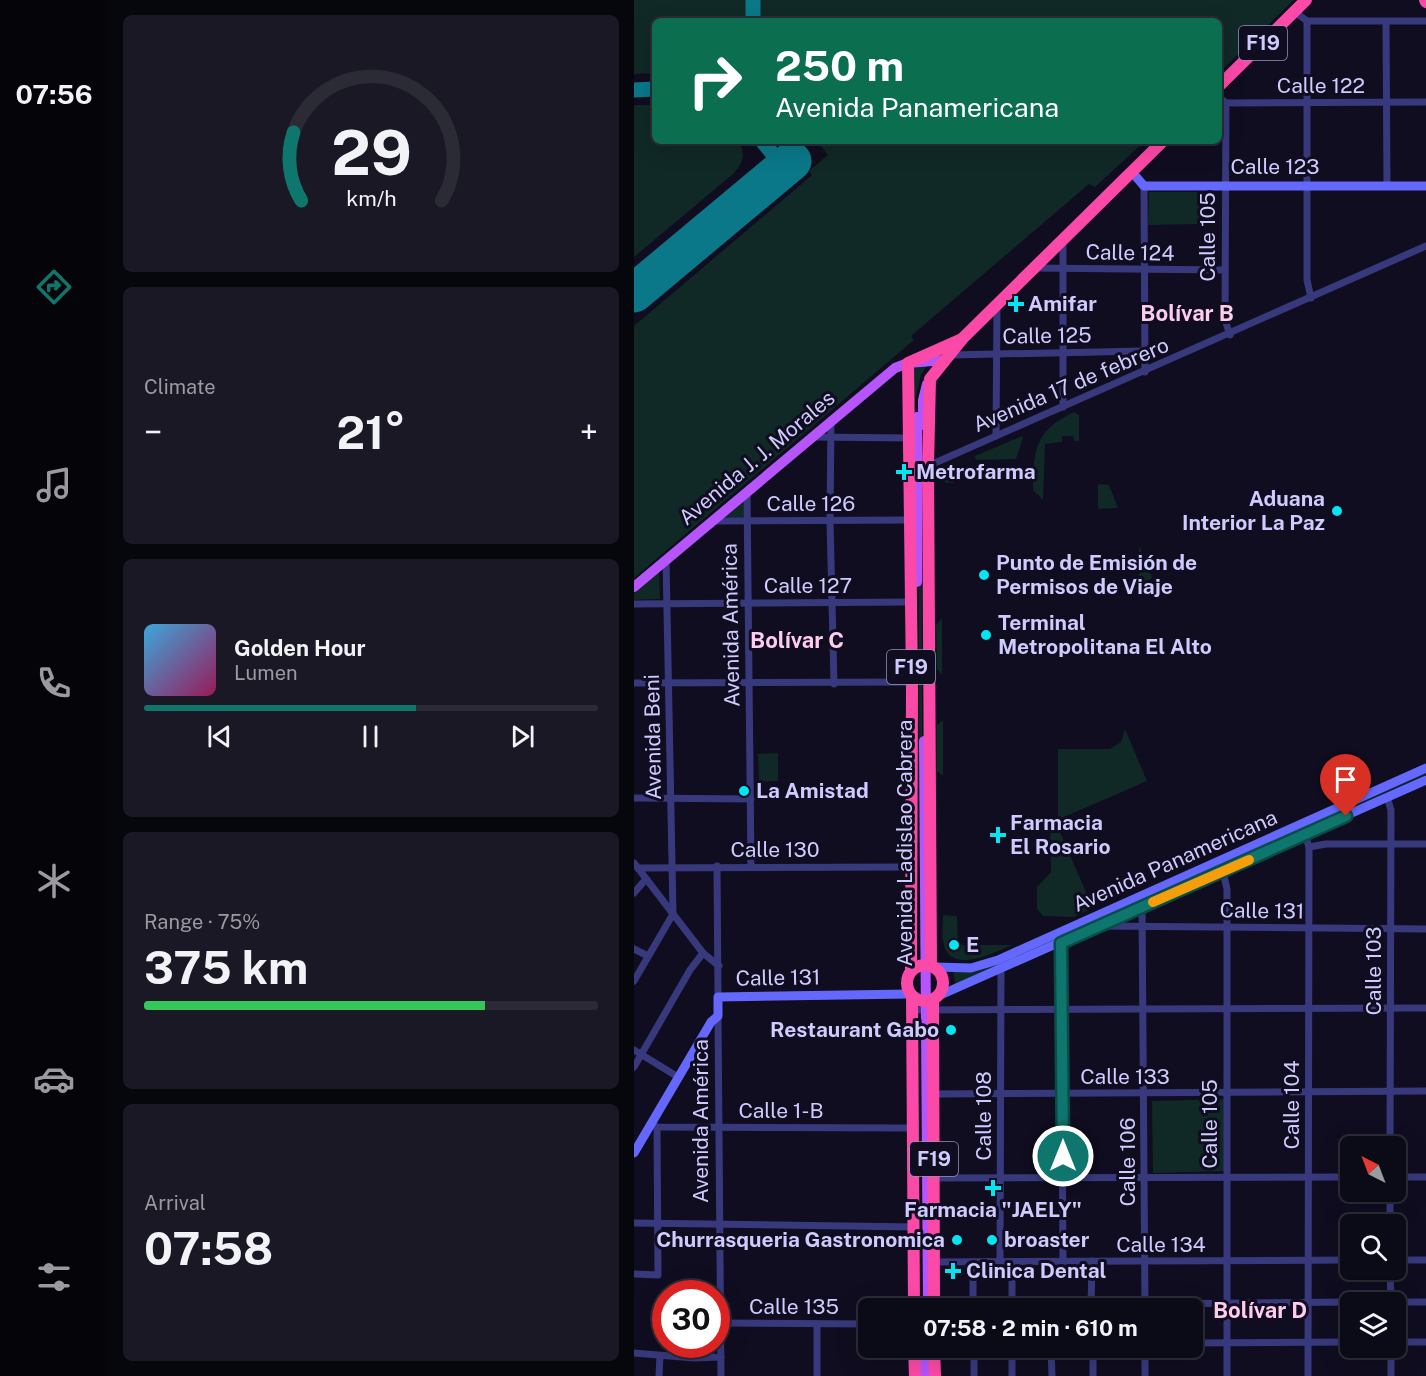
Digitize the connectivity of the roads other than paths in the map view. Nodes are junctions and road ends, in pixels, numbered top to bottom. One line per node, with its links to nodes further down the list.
1 (1306, 0): 2 (highway, F19)
2 (1295, 12): 3 (street); 6 (highway, F19)
3 (1307, 21): 5 (street); 11 (street)
4 (1426, 21): 5 (street)
5 (1386, 22): 8 (street)
6 (1222, 83)
7 (1222, 100): 10 (street)
8 (1387, 102): 9 (street, Calle 122); 11 (street, Calle 122); 17 (street)
9 (1426, 102)
10 (1226, 103): 11 (street, Calle 122); 14 (street, Calle 105)
11 (1306, 103): 15 (street)
12 (1160, 144): 13 (highway, Avenida Ladislao Cabrera / F19)
13 (1132, 172): 16 (main road); 19 (highway, Avenida Ladislao Cabrera / F19)
14 (1225, 185): 15 (main road, Calle 123); 16 (main road, Calle 123); 24 (street, Calle 105)
15 (1306, 185): 17 (main road, Calle 123); 25 (street)
16 (1144, 186): 23 (street)
17 (1387, 186): 18 (main road, Calle 123)
18 (1426, 186)
19 (1063, 239): 21 (highway, Avenida Ladislao Cabrera / F19); 22 (street)
20 (1426, 246): 25 (street, Avenida 17 de febrero)
21 (1034, 268): 22 (street, Calle 124); 26 (highway, Avenida Ladislao Cabrera / F19)
22 (1063, 268): 23 (street, Calle 124); 30 (street)
23 (1142, 269): 24 (street, Calle 124); 29 (street)
24 (1225, 270): 27 (street, Calle 105)
25 (1311, 298): 27 (street, Avenida 17 de febrero)
26 (997, 305): 28 (highway, Avenida Ladislao Cabrera / F19); 31 (street)
27 (1230, 335): 34 (street, Avenida 17 de febrero)
28 (963, 338): 32 (highway, Avenida Ladislao Cabrera / F19); 33 (highway, Avenida Ladislao Cabrera / F19)
29 (1143, 351): 30 (street, Calle 125); 34 (street)
30 (1063, 352): 31 (street, Calle 125); 37 (street)
31 (997, 353): 32 (street, Calle 125); 39 (street)
32 (948, 357): 33 (main road); 35 (highway, Avenida Ladislao Cabrera / F19)
33 (908, 363): 38 (main road, Avenida J. J. Morales); 42 (highway, Avenida Ladislao Cabrera / F19)
34 (1145, 372): 37 (street, Avenida 17 de febrero)
35 (930, 379): 36 (main road, Avenida Ladislao Cabrera / F19); 43 (highway, Avenida Ladislao Cabrera / F19)
36 (920, 401): 46 (main road, Avenida Ladislao Cabrera / F19); 95 (main road, Avenida Ladislao Cabrera / F19)
37 (1063, 407): 39 (street, Avenida 17 de febrero)
38 (831, 420): 40 (main road, Avenida J. J. Morales); 41 (street)
39 (996, 436): 43 (street, Avenida 17 de febrero)
40 (811, 437): 41 (street); 45 (main road, Avenida J. J. Morales)
41 (830, 438): 42 (street); 50 (street)
42 (909, 438): 44 (highway, Avenida Ladislao Cabrera / F19)
43 (928, 466): 95 (highway, Avenida Ladislao Cabrera / F19)
44 (909, 482): 46 (highway); 47 (highway, Avenida Ladislao Cabrera / F19)
45 (747, 491): 48 (main road, Avenida J. J. Morales); 49 (street, Avenida América)
46 (916, 498): 47 (highway); 95 (main road, Avenida Ladislao Cabrera / F19)
47 (910, 516): 50 (street, Calle 126); 54 (highway, Avenida Ladislao Cabrera / F19)
48 (713, 521): 49 (street, Calle 126); 51 (main road, Avenida J. J. Morales)
49 (748, 521): 50 (street, Calle 126); 53 (street, Avenida América)
50 (830, 521): 56 (street)
51 (666, 560): 52 (main road, Avenida J. J. Morales); 55 (street, Avenida Beni)
52 (634, 586)
53 (750, 602): 55 (street, Calle 127); 56 (street, Calle 127); 61 (street, Avenida América)
54 (911, 602): 56 (street, Calle 127); 58 (highway, Avenida Ladislao Cabrera / F19)
55 (667, 603): 57 (street, Calle 127); 60 (street, Avenida Beni)
56 (834, 603): 62 (street)
57 (634, 604)
58 (912, 682): 62 (street); 77 (highway, Avenida Ladislao Cabrera / F19)
59 (634, 683): 60 (street)
60 (668, 683): 61 (street); 67 (street, Avenida Beni)
61 (750, 683): 62 (street); 68 (street, Avenida América)
62 (834, 684)
63 (1426, 768): 89 (main road, Avenida Panamericana)
64 (1426, 780): 65 (main road, Avenida Panamericana)
65 (1387, 797): 69 (main road, Avenida Panamericana); 70 (street, Calle 103)
66 (634, 798): 67 (street)
67 (672, 798): 68 (street); 75 (street, Avenida Beni)
68 (751, 799): 76 (street, Avenida América)
69 (1305, 835): 72 (street, Calle 104); 78 (main road, Avenida Panamericana)
70 (1391, 843): 71 (street); 72 (street); 86 (street, Calle 103)
71 (1426, 844)
72 (1309, 847): 88 (street, Calle 104)
73 (636, 866): 75 (street, Calle 130); 79 (street)
74 (717, 866): 75 (street, Calle 130); 76 (street, Calle 130); 94 (street, Avenida América)
75 (671, 867): 82 (street, Avenida Beni)
76 (751, 867): 77 (street, Calle 130)
77 (911, 867): 95 (highway, Avenida Ladislao Cabrera / F19)
78 (1223, 872): 81 (main road, Avenida Panamericana); 85 (street, Calle 105)
79 (646, 879): 80 (street); 82 (street)
80 (634, 893)
81 (1142, 907): 83 (main road, Avenida Panamericana); 84 (street, Calle 106)
82 (673, 914): 92 (street); 93 (street)
83 (1098, 926): 84 (street, Calle 131); 89 (main road, Avenida Panamericana)
84 (1144, 927): 85 (street, Calle 131); 105 (street, Calle 106)
85 (1227, 929): 88 (street, Calle 131); 106 (street, Calle 105)
86 (1391, 929): 87 (street, Calle 131); 88 (street, Calle 131); 101 (street, Calle 103)
87 (1426, 929)
88 (1308, 930): 100 (street, Calle 104)
89 (1074, 932): 90 (main road, Avenida Panamericana); 95 (main road, Avenida Panamericana)
90 (1061, 943): 96 (main road, Avenida Panamericana); 104 (street)
91 (634, 949): 93 (street)
92 (703, 953): 94 (street); 109 (street)
93 (648, 956): 97 (street)
94 (719, 966): 98 (street, Avenida América)
95 (924, 967): 99 (main road, Avenida Ladislao Cabrera / F19); 99 (highway, F19); 99 (highway, F19)
96 (1001, 971): 99 (main road, Avenida Panamericana); 103 (street, Calle 108)
97 (634, 979)
98 (718, 997): 99 (main road, Calle 131); 107 (main road, Avenida América)
99 (923, 1003): 103 (street); 117 (highway, Avenida Ladislao Cabrera / F19); 122 (highway, Avenida Ladislao Cabrera / F19); 153 (main road, Avenida Ladislao Cabrera / F19); 154 (main road, Avenida Ladislao Cabrera / F19)
100 (1309, 1008): 101 (street); 106 (street); 114 (street, Calle 104)
101 (1391, 1008): 102 (street); 112 (street, Calle 103)
102 (1426, 1008)
103 (1000, 1009): 104 (street); 118 (street, Calle 108)
104 (1062, 1009): 105 (street); 119 (street)
105 (1145, 1009): 106 (street); 116 (street, Calle 106)
106 (1227, 1009): 115 (street, Calle 105)
107 (718, 1016): 111 (main road); 121 (street, Avenida América)
108 (634, 1050): 109 (street)
109 (641, 1054): 110 (street); 111 (street)
110 (634, 1067)
111 (678, 1077): 120 (main road)
112 (1390, 1090): 113 (street, Calle 133); 114 (street, Calle 133); 123 (street, Calle 103)
113 (1426, 1090)
114 (1308, 1091): 115 (street, Calle 133); 127 (street, Calle 104)
115 (1227, 1092): 116 (street, Calle 133); 126 (street, Calle 105)
116 (1145, 1093): 119 (street, Calle 133); 125 (street, Calle 106)
117 (933, 1094): 118 (street, Calle 133); 131 (highway, Avenida Ladislao Cabrera / F19)
118 (1000, 1094): 119 (street, Calle 133); 132 (street, Calle 108)
119 (1062, 1094): 133 (street)
120 (654, 1126): 121 (street, Calle 1-B); 124 (main road); 135 (street)
121 (719, 1127): 122 (street, Calle 1-B); 136 (street, Avenida América)
122 (913, 1128): 137 (highway, Avenida Ladislao Cabrera / F19)
123 (1390, 1136)
124 (634, 1153)
125 (1145, 1177): 126 (street); 133 (street); 142 (street, Calle 106)
126 (1226, 1177): 127 (street); 143 (street, Calle 105)
127 (1309, 1177): 128 (street); 144 (street, Calle 104)
128 (1340, 1177)
129 (1406, 1177): 130 (street)
130 (1426, 1177)
131 (934, 1178): 132 (street); 145 (highway, Avenida Ladislao Cabrera / F19)
132 (1000, 1178): 133 (street); 147 (street, Calle 108)
133 (1063, 1178): 149 (street)
134 (634, 1223): 135 (street)
135 (657, 1224): 136 (street); 150 (street)
136 (720, 1224): 137 (street); 151 (street, Avenida América)
137 (914, 1227): 152 (highway, Avenida Ladislao Cabrera / F19)
138 (1340, 1260): 144 (street, Calle 134)
139 (1406, 1260): 140 (street)
140 (1426, 1260)
141 (1092, 1261): 142 (street, Calle 134); 149 (street, Calle 134); 158 (street)
142 (1146, 1261): 143 (street, Calle 134); 159 (street, Calle 106)
143 (1227, 1261): 144 (street, Calle 134); 160 (street, Calle 105)
144 (1308, 1261): 161 (street, Calle 104)
145 (934, 1262): 146 (street, Calle 134); 155 (highway, Avenida Ladislao Cabrera / F19)
146 (973, 1262): 147 (street, Calle 134); 156 (street)
147 (1000, 1262): 148 (street, Calle 134)
148 (1012, 1262): 149 (street, Calle 134); 157 (street)
149 (1063, 1262)
150 (634, 1274)
151 (720, 1280)
152 (914, 1298)
153 (921, 1298)
154 (928, 1298)
155 (934, 1298)
156 (973, 1298)
157 (1012, 1298)
158 (1092, 1298)
159 (1145, 1298)
160 (1227, 1302): 161 (street); 165 (street); 174 (street, Calle 105)
161 (1309, 1302): 162 (street); 169 (street, Calle 104)
162 (1340, 1302)
163 (1406, 1302): 164 (street)
164 (1426, 1302)
165 (1203, 1303)
166 (730, 1323): 167 (street, Calle 135)
167 (817, 1324): 168 (street, Calle 135); 191 (street)
168 (858, 1324)
169 (1309, 1342): 170 (street); 174 (street); 202 (street, Calle 104)
170 (1340, 1342)
171 (1406, 1342): 172 (street)
172 (1426, 1342)
173 (1203, 1343): 174 (street)
174 (1227, 1343): 201 (street, Calle 105)
175 (634, 1353): 176 (street)
176 (652, 1355)
177 (660, 1358): 189 (street)
178 (721, 1358): 190 (street, Avenida América)
179 (914, 1358): 192 (highway)
180 (921, 1358): 193 (main road)
181 (928, 1358): 194 (main road)
182 (934, 1358): 195 (highway)
183 (974, 1358): 196 (street)
184 (1012, 1358): 197 (street)
185 (1051, 1358): 198 (street)
186 (1093, 1358): 199 (street)
187 (1145, 1358): 200 (street)
188 (1391, 1358): 203 (street)
189 (659, 1376)
190 (721, 1376)
191 (817, 1376)
192 (915, 1376)
193 (921, 1376)
194 (928, 1376)
195 (935, 1376)
196 (974, 1376)
197 (1012, 1376)
198 (1052, 1376)
199 (1093, 1376)
200 (1145, 1376)
201 (1227, 1376)
202 (1308, 1376)
203 (1391, 1376)

